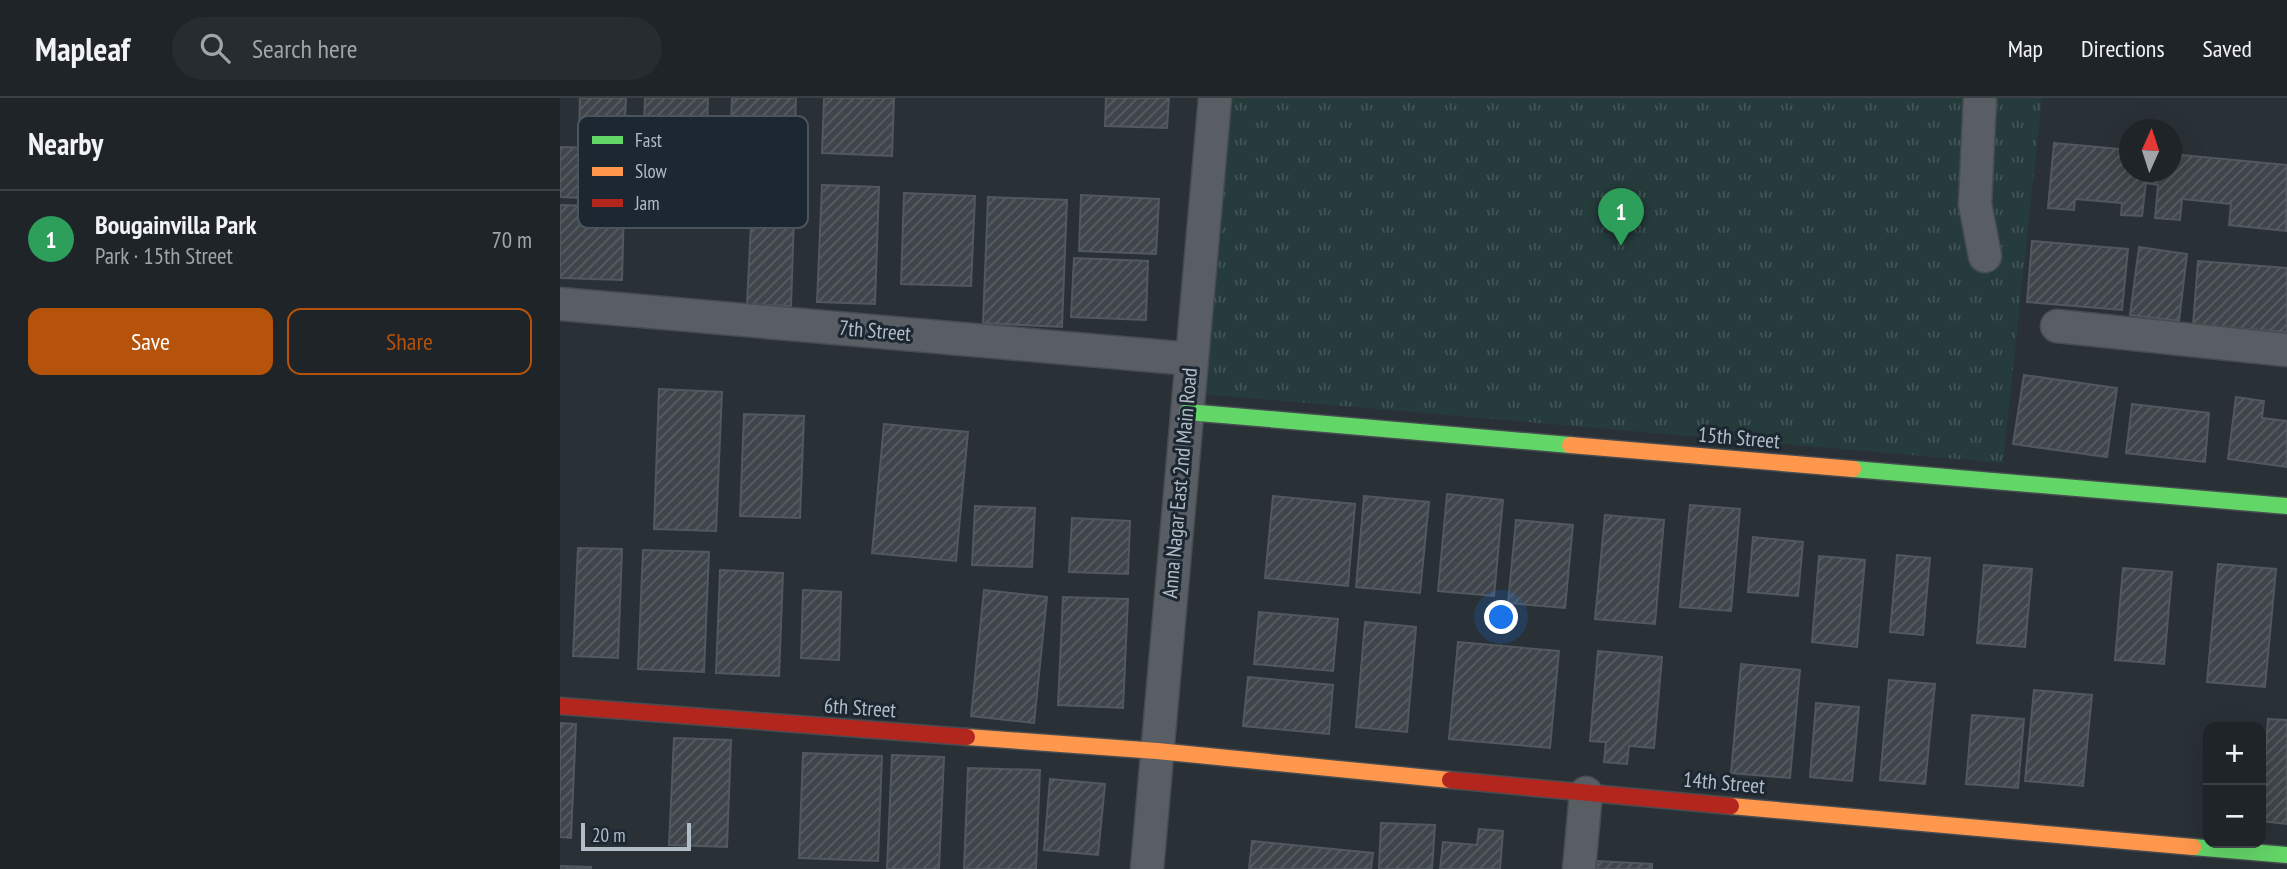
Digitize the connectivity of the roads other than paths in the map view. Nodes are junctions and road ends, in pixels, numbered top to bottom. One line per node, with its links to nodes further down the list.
1 (1216, 98): 7 (street, Anna Nagar East 2nd Main Road)
2 (1980, 98): 3 (street)
3 (1985, 256)
4 (560, 304): 7 (street, 7th Street)
5 (2057, 326): 6 (street)
6 (2287, 350)
7 (1191, 359): 8 (street, Anna Nagar East 2nd Main Road)
8 (1187, 412): 9 (street, 15th Street); 11 (street, Anna Nagar East 2nd Main Road)
9 (2287, 506)
10 (560, 706): 11 (street, 6th Street)
11 (1157, 751): 12 (street, 14th Street); 14 (street, Anna Nagar East 2nd Main Road)
12 (1586, 793): 13 (street, 14th Street); 15 (street)
13 (2287, 855)
14 (1147, 869)
15 (1579, 869)

